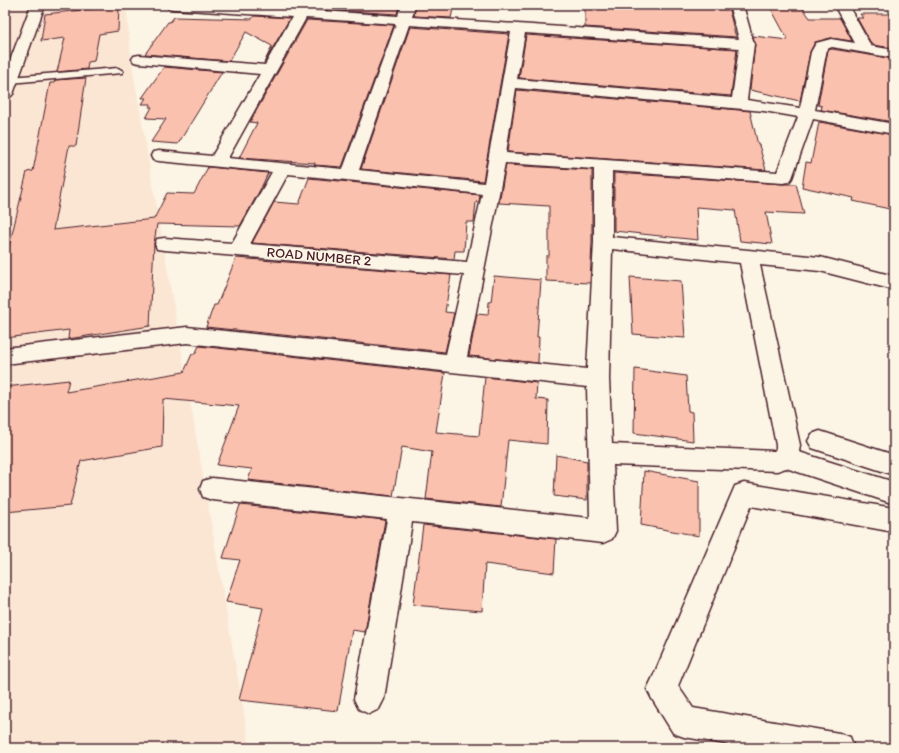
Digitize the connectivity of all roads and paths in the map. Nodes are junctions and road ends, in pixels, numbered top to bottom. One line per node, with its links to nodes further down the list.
1 (38, 5): 15 (street)
2 (173, 5): 6 (street)
3 (408, 5): 7 (street)
4 (736, 5): 9 (street)
5 (840, 5): 10 (street)
6 (301, 14): 7 (street); 13 (street)
7 (404, 21): 8 (street); 26 (street)
8 (519, 29): 9 (street); 16 (street)
9 (747, 44): 18 (street)
10 (866, 49): 11 (street); 19 (street)
11 (894, 54)
12 (139, 59): 13 (street)
13 (270, 70): 23 (street)
14 (118, 71): 15 (lane)
15 (10, 80): 17 (street)
16 (509, 83): 18 (street); 22 (street)
17 (5, 94)
18 (739, 104): 19 (street)
19 (807, 113): 20 (street); 24 (street)
20 (894, 129)
21 (159, 156): 23 (street)
22 (497, 158): 24 (street); 27 (street)
23 (218, 161): 25 (street)
24 (603, 166): 28 (street)
25 (283, 168): 26 (street); 30 (street)
26 (349, 175): 27 (street)
27 (492, 189): 32 (street)
28 (603, 242): 31 (street); 36 (street)
29 (164, 244): 30 (street, ROAD NUMBER 2)
30 (237, 250): 32 (street, ROAD NUMBER 2)
31 (749, 257): 33 (street); 39 (street)
32 (475, 269): 35 (street)
33 (894, 283)
34 (5, 356): 35 (street)
35 (456, 364): 36 (street)
36 (598, 379): 38 (street)
37 (820, 441): 40 (street)
38 (601, 454): 39 (street); 43 (street)
39 (784, 457): 42 (street)
40 (894, 465)
41 (212, 489): 43 (street)
42 (894, 493)
43 (402, 508): 45 (street)
44 (894, 520): 46 (street)
45 (368, 699)
46 (839, 748)

